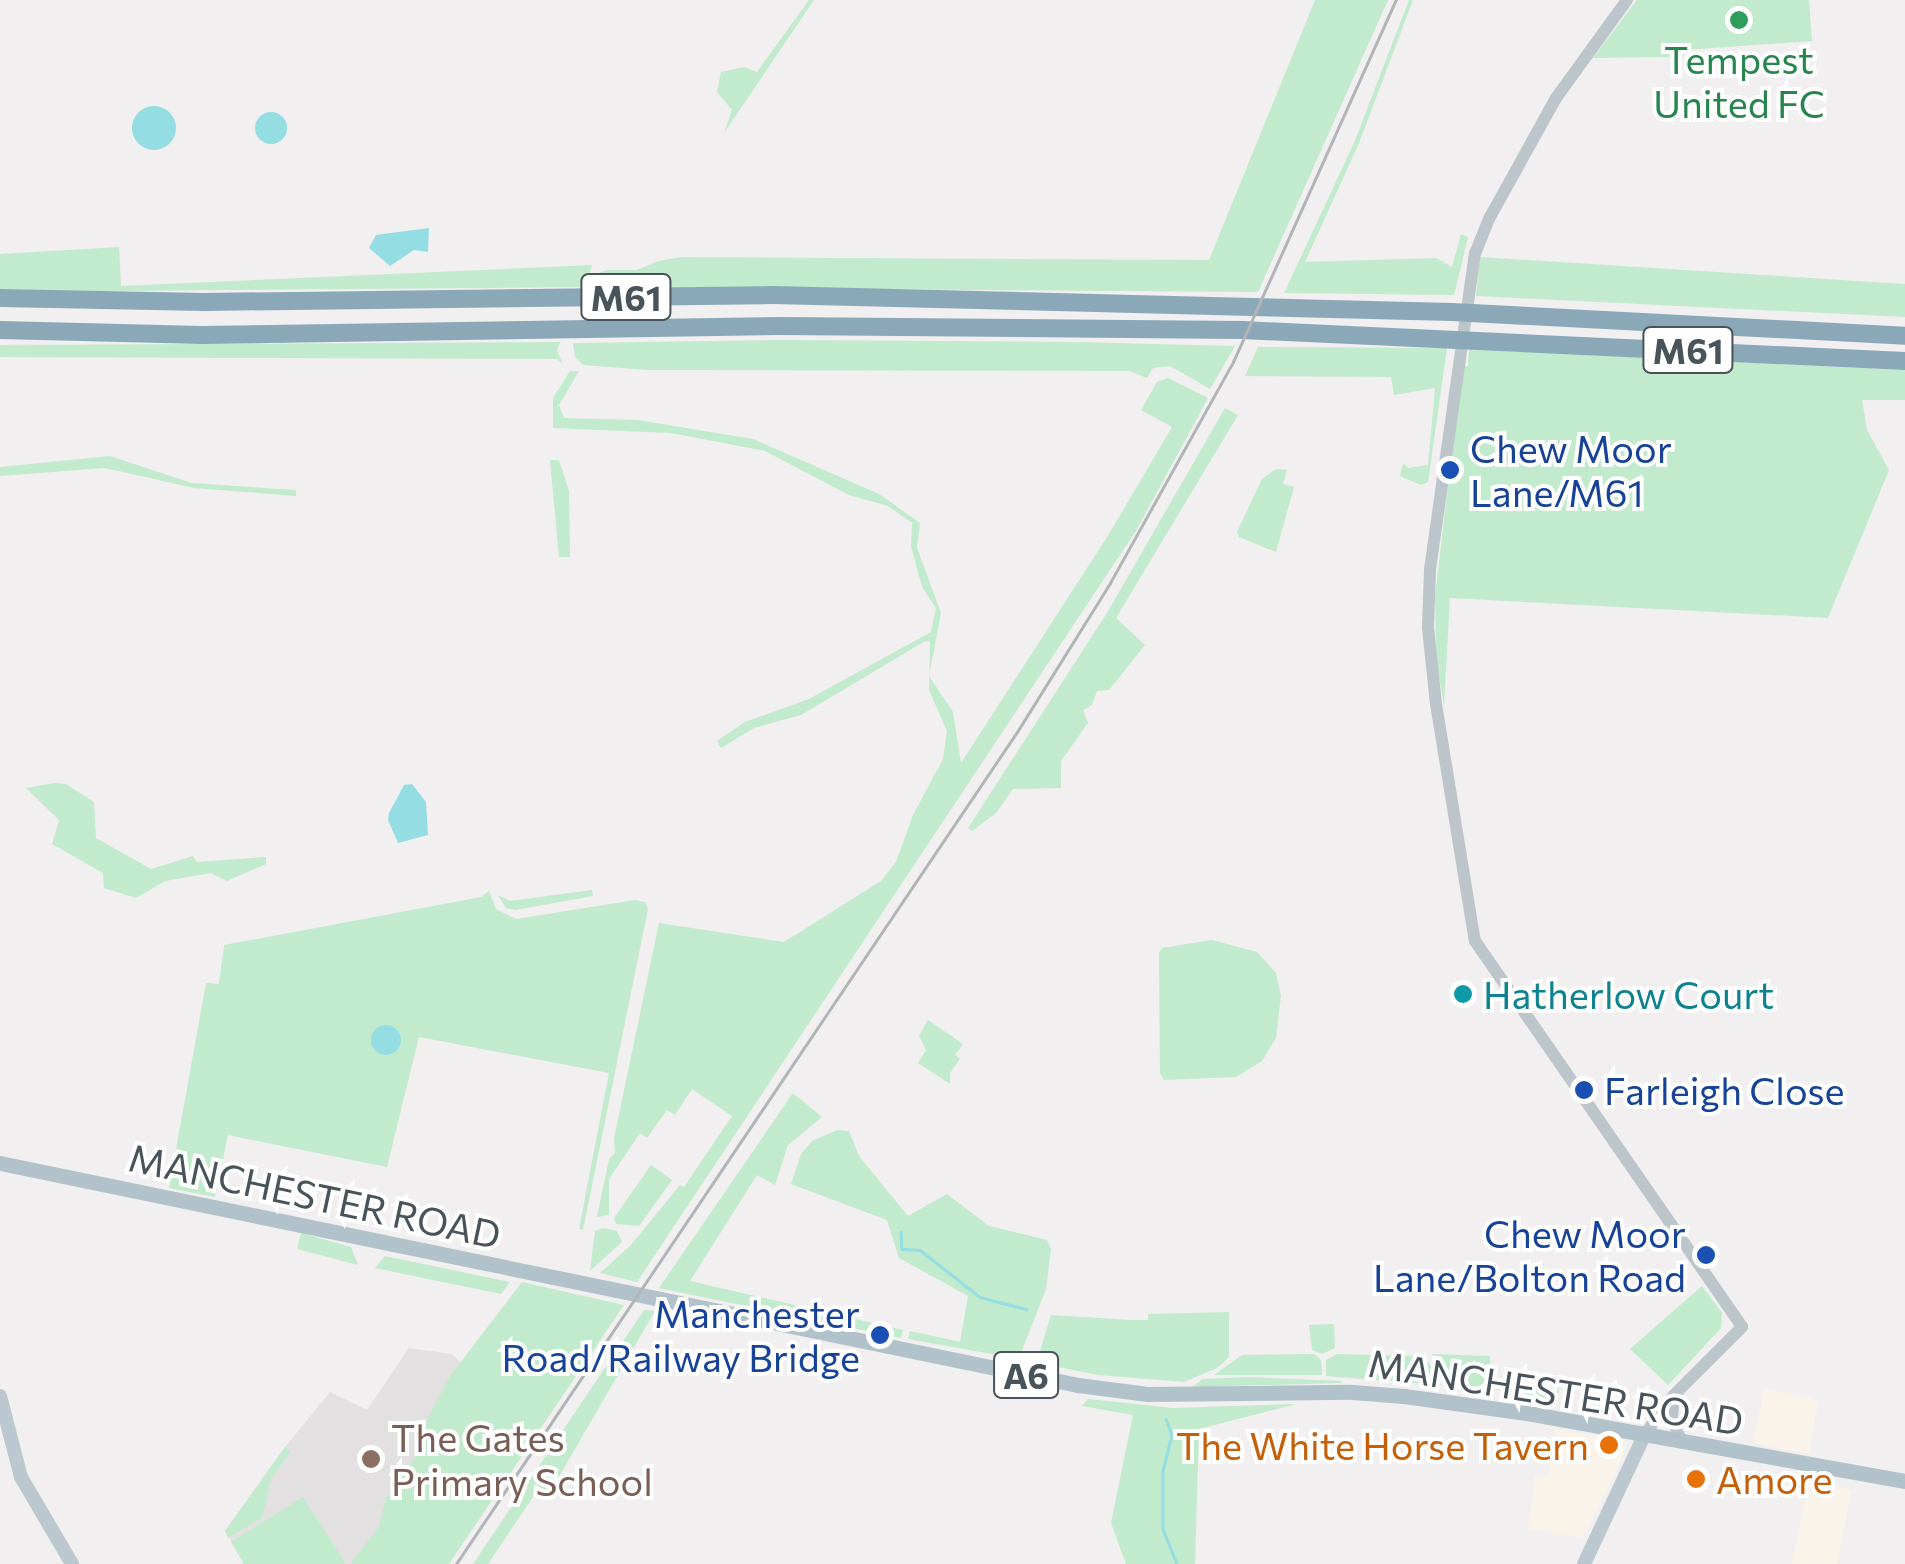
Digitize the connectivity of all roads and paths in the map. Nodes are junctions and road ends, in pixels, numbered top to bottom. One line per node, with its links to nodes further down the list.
1 (1627, 0): 5 (street)
2 (0, 298): 4 (highway, M61)
3 (0, 330): 5 (highway, M61)
4 (1905, 336)
5 (1459, 343): 6 (highway, M61); 8 (street)
6 (1905, 361)
7 (0, 1162): 10 (main road, MANCHESTER ROAD / A6)
8 (1674, 1395): 10 (street); 11 (street)
9 (0, 1396): 13 (main road)
10 (1644, 1434): 11 (main road, MANCHESTER ROAD / A6); 14 (main road)
11 (1681, 1440): 12 (main road, MANCHESTER ROAD / A6)
12 (1905, 1481)
13 (72, 1564)
14 (1584, 1564)

